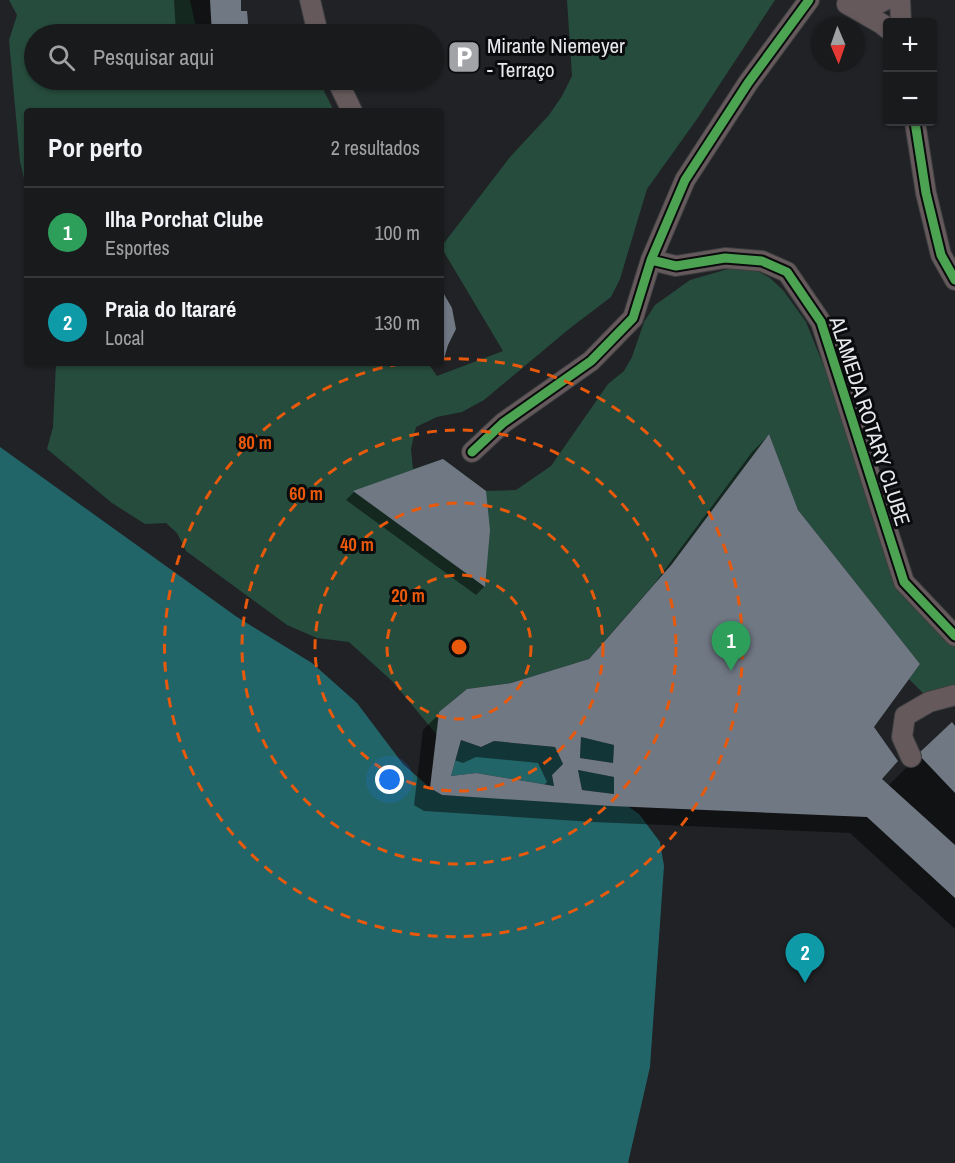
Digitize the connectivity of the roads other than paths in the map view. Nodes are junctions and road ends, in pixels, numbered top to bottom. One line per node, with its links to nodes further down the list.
1 (310, 0): 7 (street)
2 (809, 0): 12 (street)
3 (885, 0): 5 (street)
4 (900, 0): 6 (street)
5 (845, 2): 8 (street)
6 (901, 18)
7 (316, 24)
8 (883, 25)
9 (342, 90): 10 (street)
10 (351, 108)
11 (916, 126): 13 (street)
12 (651, 260): 14 (street); 15 (street, ALAMEDA ROTARY CLUBE)
13 (955, 280)
14 (472, 452)
15 (955, 636)
16 (955, 695): 17 (street)
17 (911, 757)

